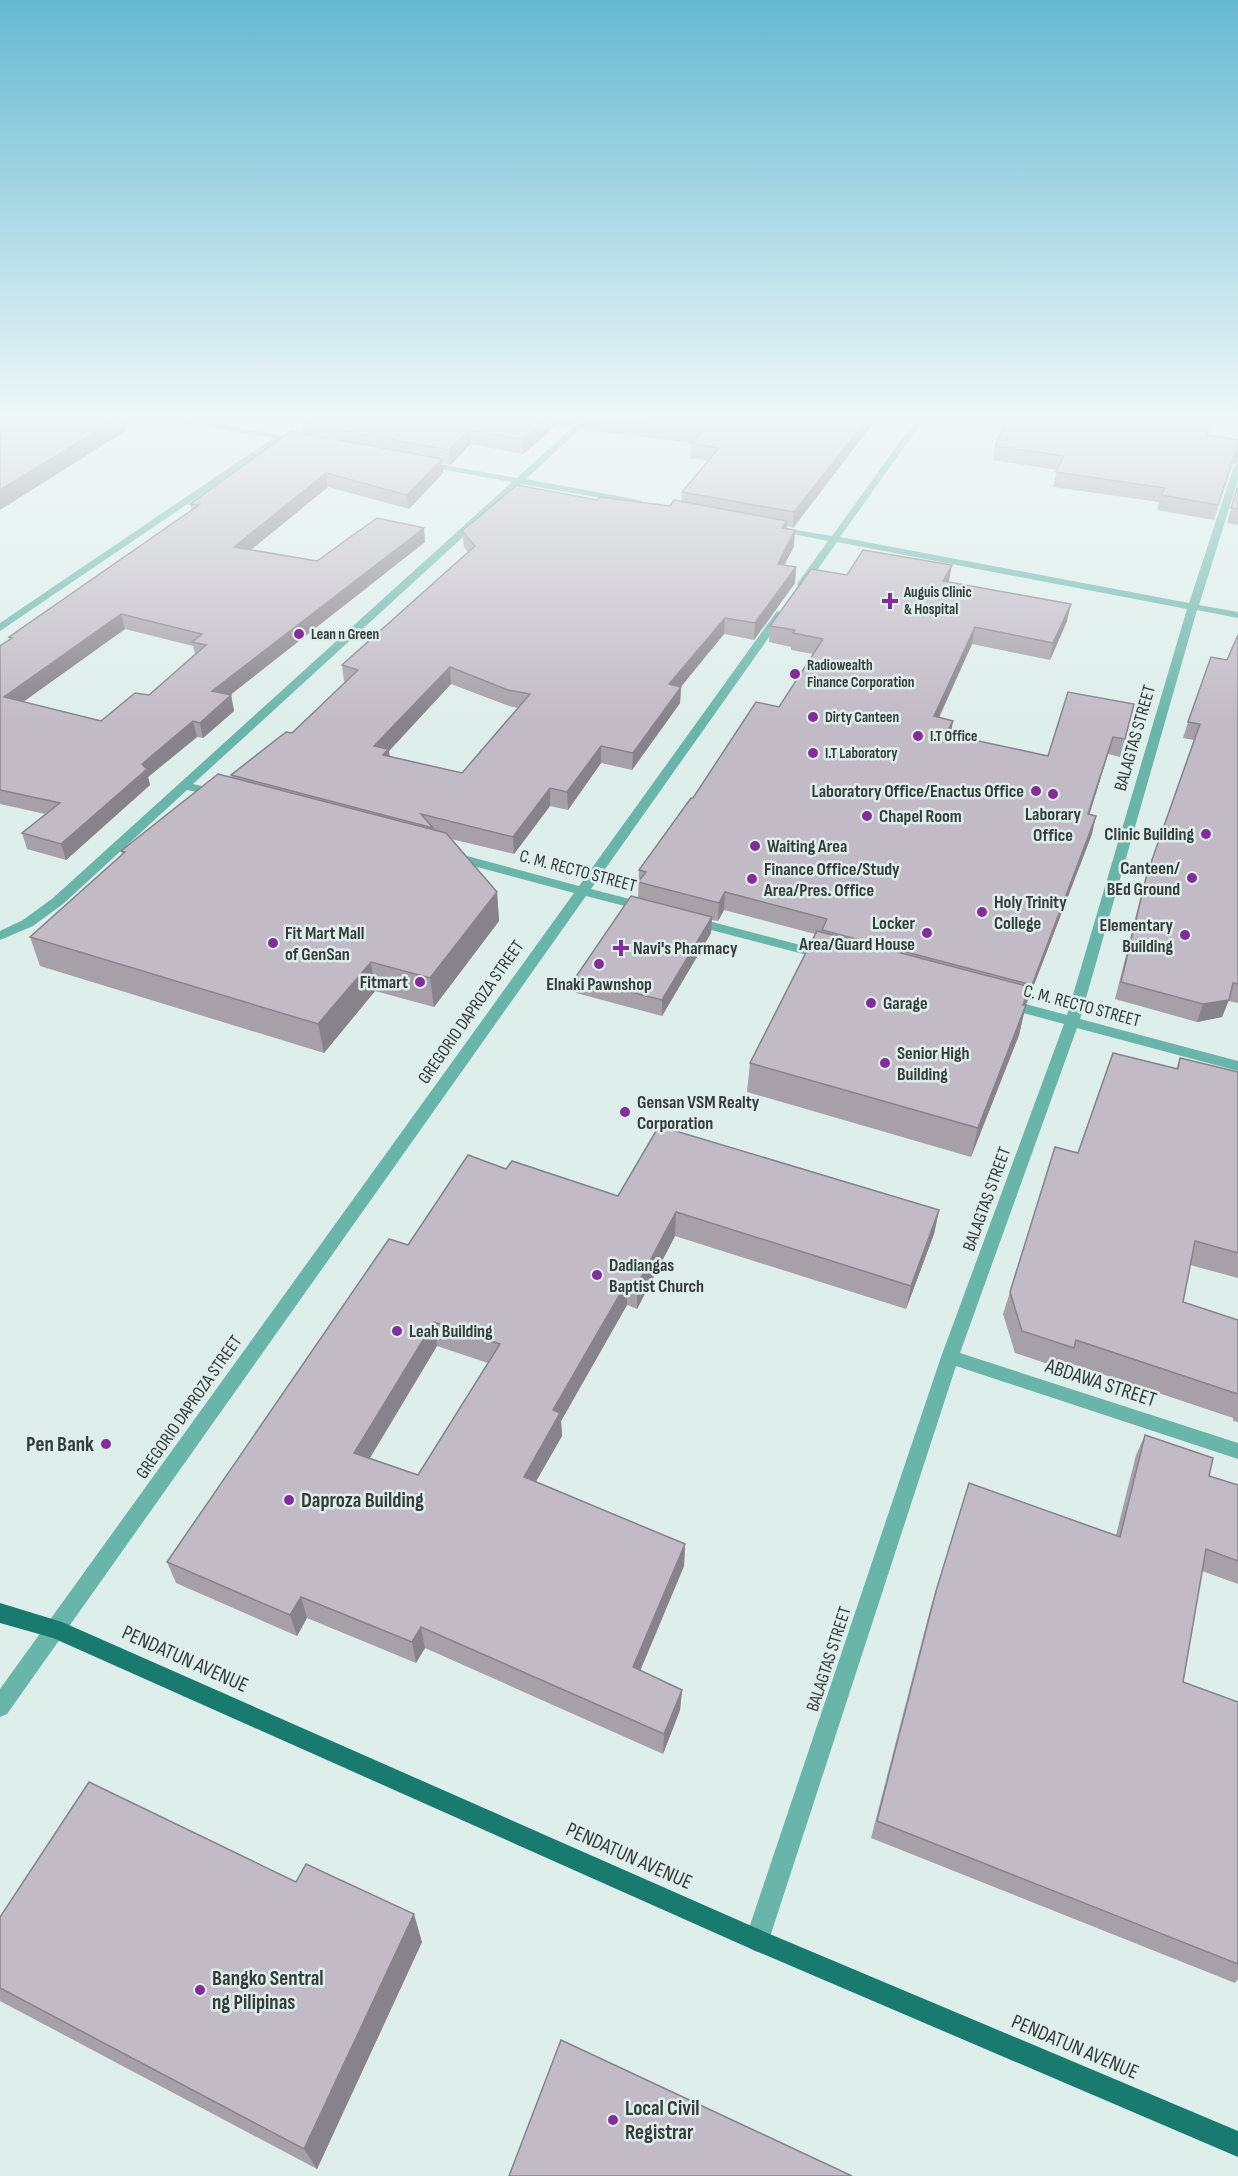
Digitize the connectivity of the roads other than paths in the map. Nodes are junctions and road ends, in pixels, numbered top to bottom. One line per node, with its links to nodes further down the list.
1 (159, 520): 9 (street)
2 (478, 520): 10 (street)
3 (849, 520): 6 (street, GREGORIO DAPROZA STREET)
4 (1221, 520): 7 (street, BALAGTAS STREET)
5 (764, 526): 6 (street)
6 (834, 540): 7 (street); 13 (street, GREGORIO DAPROZA STREET)
7 (1193, 606): 8 (street); 19 (street, BALAGTAS STREET)
8 (1238, 615)
9 (0, 628)
10 (186, 786): 11 (street); 16 (street)
11 (231, 798)
12 (434, 852): 13 (street, C. M. RECTO STREET)
13 (581, 891): 14 (street, C. M. RECTO STREET); 24 (street, GREGORIO DAPROZA STREET)
14 (661, 912)
15 (684, 918): 17 (street)
16 (0, 936)
17 (844, 961)
18 (992, 1000): 19 (street, C. M. RECTO STREET)
19 (1072, 1022): 20 (street, C. M. RECTO STREET); 21 (street, BALAGTAS STREET)
20 (1238, 1066)
21 (950, 1357): 22 (street, ABDAWA STREET); 26 (street, BALAGTAS STREET)
22 (1238, 1451)
23 (0, 1613): 24 (main road, PENDATUN AVENUE)
24 (55, 1629): 25 (street, GREGORIO DAPROZA STREET); 26 (main road, PENDATUN AVENUE)
25 (0, 1707)
26 (757, 1940): 27 (main road, PENDATUN AVENUE)
27 (1238, 2144)

